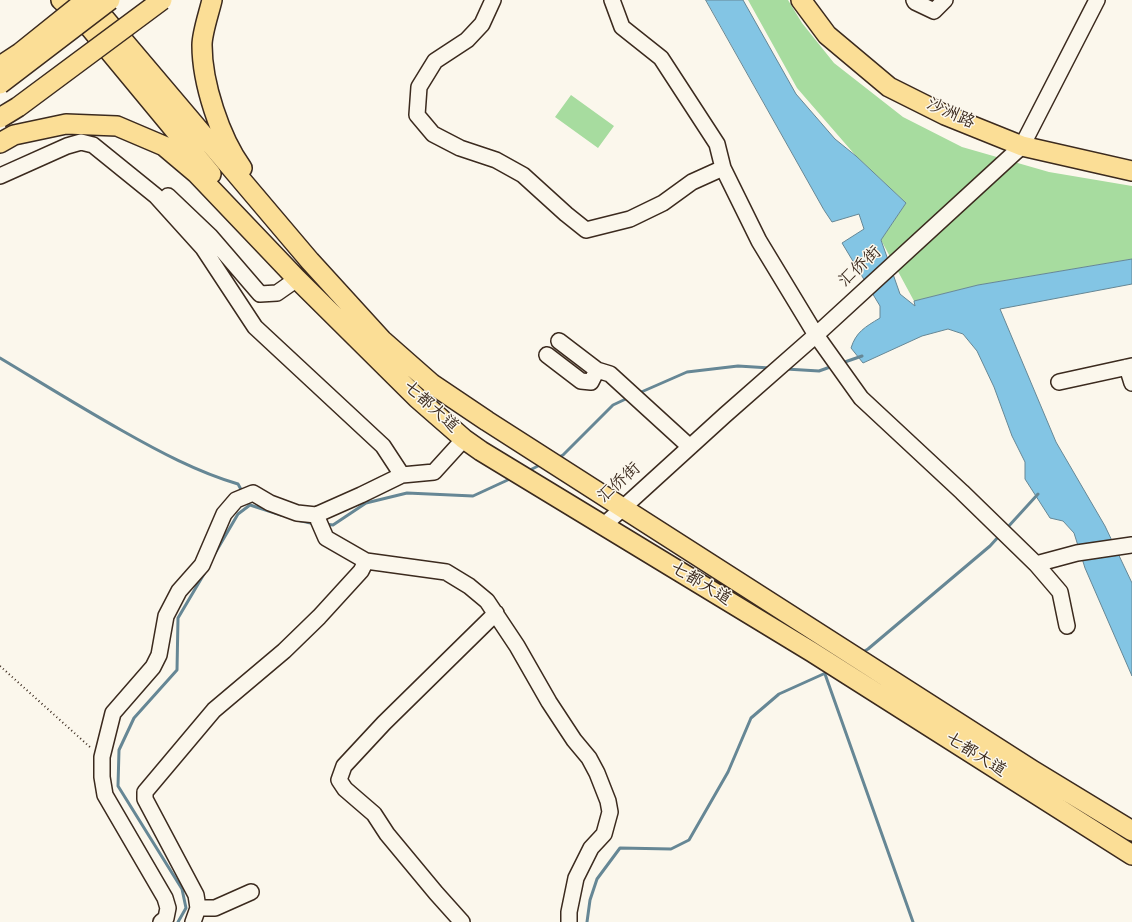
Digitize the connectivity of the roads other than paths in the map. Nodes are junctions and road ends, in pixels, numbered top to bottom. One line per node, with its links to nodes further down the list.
1 (61, 0): 23 (main road)
2 (86, 0): 13 (main road, bridge)
3 (89, 0): 22 (main road)
4 (110, 0): 14 (main road, bridge)
5 (162, 0): 15 (main road, bridge)
6 (212, 0): 22 (main road)
7 (493, 0): 19 (street)
8 (612, 0): 19 (street)
9 (802, 0): 17 (main road, 沙洲路)
10 (914, 0): 11 (street)
11 (945, 0)
12 (1097, 0): 17 (street, 汇侨街)
13 (0, 66)
14 (0, 84)
15 (0, 118)
16 (0, 143): 23 (main road)
17 (1022, 146): 20 (main road, 沙洲路); 24 (street, 汇侨街)
18 (105, 153): 21 (street); 23 (street); 33 (street)
19 (723, 168): 24 (street)
20 (1132, 171)
21 (0, 176)
22 (310, 261): 34 (main road, 七都大道)
23 (297, 278): 31 (main road, 七都大道)
24 (816, 335): 32 (street, 汇侨街); 39 (street)
25 (559, 341): 28 (street)
26 (547, 355): 28 (street)
27 (1130, 366): 29 (street); 30 (street)
28 (604, 372): 32 (street)
29 (1059, 382)
30 (1132, 383)
31 (464, 439): 33 (street); 36 (main road, 七都大道)
32 (690, 447): 34 (street, 汇侨街)
33 (402, 475): 35 (street)
34 (623, 507): 36 (street, 汇侨街); 42 (main road, 七都大道)
35 (317, 517): 38 (street); 46 (street)
36 (603, 526): 43 (main road, 七都大道)
37 (1132, 545): 39 (street)
38 (366, 562): 40 (street); 45 (street)
39 (1036, 564): 41 (street)
40 (496, 612): 48 (street); 49 (street)
41 (1067, 626)
42 (1132, 831)
43 (1132, 855)
44 (251, 892): 45 (street)
45 (198, 908): 47 (street)
46 (161, 922)
47 (193, 922)
48 (462, 922)
49 (569, 922)

